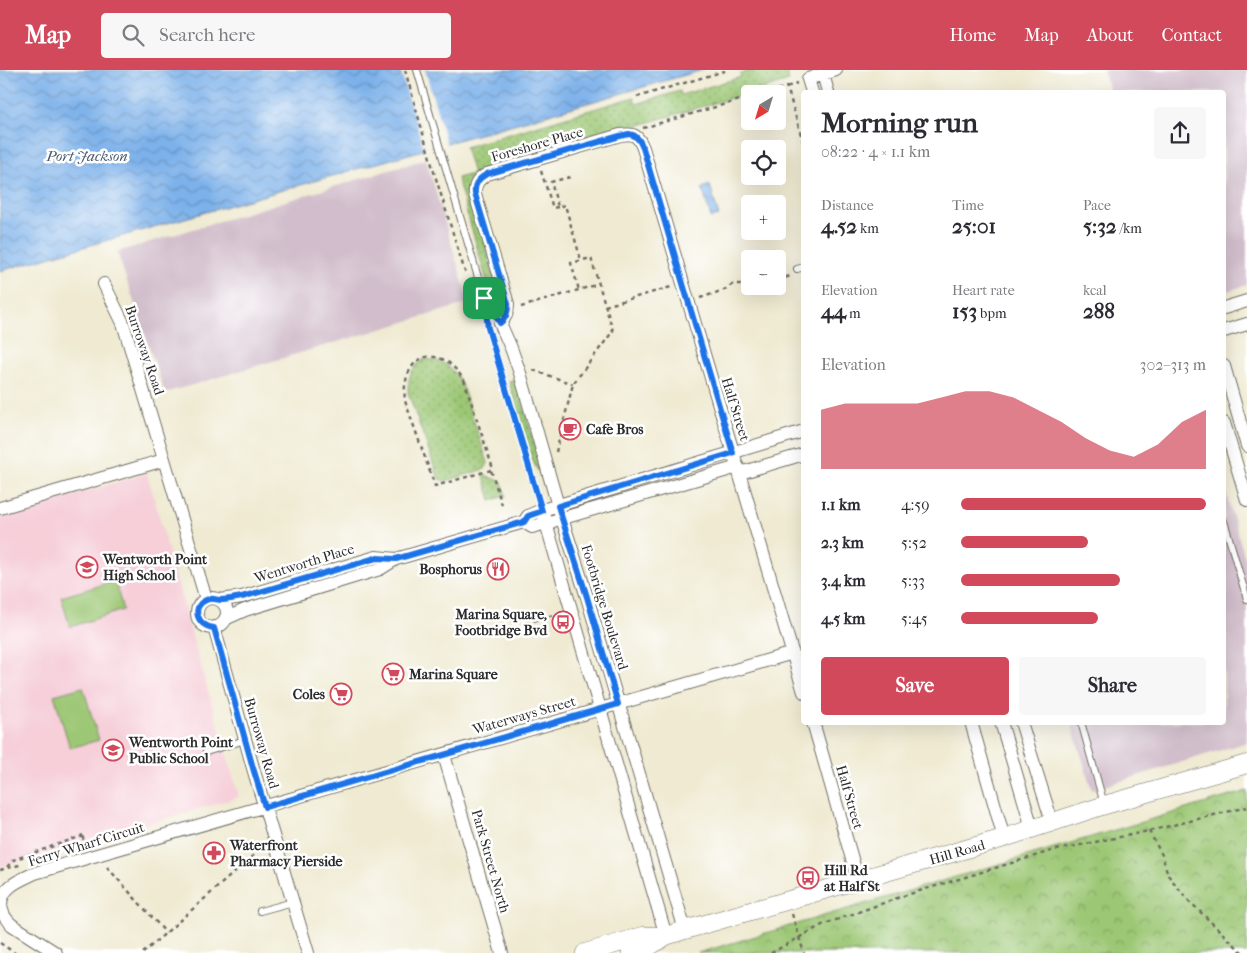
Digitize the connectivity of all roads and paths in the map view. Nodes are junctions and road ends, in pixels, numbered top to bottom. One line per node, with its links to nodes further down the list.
1 (405, 70): 14 (path)
2 (417, 70): 25 (lane, Footbridge Boulevard)
3 (728, 70): 9 (path)
4 (836, 70): 5 (street)
5 (822, 74): 7 (street); 8 (street)
6 (786, 87): 11 (path)
7 (811, 90)
8 (827, 90)
9 (637, 97)
10 (741, 100): 12 (path)
11 (801, 135)
12 (636, 136): 31 (street, Foreshore Place); 41 (street, Half Street)
13 (541, 171): 16 (path)
14 (434, 172)
15 (570, 177): 16 (path)
16 (558, 207): 17 (path)
17 (581, 260): 21 (path); 23 (path)
18 (798, 270): 19 (path)
19 (786, 276)
20 (104, 284): 43 (street, Burroway Road)
21 (599, 284): 23 (path); 29 (path)
22 (741, 284): 26 (path)
23 (579, 290): 28 (path)
24 (662, 290): 29 (path)
25 (484, 298): 31 (lane, Footbridge Boulevard); 49 (lane, Footbridge Boulevard)
26 (697, 299)
27 (1247, 301): 30 (street)
28 (532, 304)
29 (605, 306): 36 (path)
30 (1226, 307)
31 (500, 323): 34 (street, Footbridge Boulevard)
32 (1247, 324): 33 (street)
33 (1226, 330)
34 (520, 373): 36 (path); 50 (street, Footbridge Boulevard)
35 (1226, 373): 39 (street)
36 (573, 384): 40 (path)
37 (1226, 430): 46 (street)
38 (801, 432): 41 (street)
39 (1247, 446)
40 (556, 452)
41 (733, 453): 45 (street, Half Street); 50 (street)
42 (801, 455): 45 (street, Wentworth Place)
43 (164, 460): 47 (street); 55 (street, Burroway Road)
44 (491, 470): 44 (path); 48 (path)
45 (739, 470): 50 (street, Wentworth Place); 62 (street, Half Street)
46 (1247, 500)
47 (0, 508)
48 (503, 508)
49 (542, 511): 50 (street, Wentworth Place); 51 (street, Wentworth Place); 52 (street, Footbridge Boulevard)
50 (560, 512): 52 (street, Wentworth Place); 64 (street, Footbridge Boulevard)
51 (524, 522): 52 (street, Wentworth Place); 54 (street, Wentworth Place)
52 (546, 523): 65 (street, Footbridge Boulevard)
53 (1226, 528): 56 (lane)
54 (396, 559): 57 (street, Wentworth Place); 59 (street, Wentworth Place)
55 (206, 599): 57 (street); 61 (street)
56 (1247, 599)
57 (220, 600): 59 (street)
58 (557, 614): 60 (path)
59 (226, 620): 61 (street)
60 (526, 623)
61 (214, 628): 71 (street, Burroway Road)
62 (797, 659): 63 (street, Half Street); 64 (street, Waterways Street)
63 (801, 678)
64 (618, 704): 65 (street, Waterways Street); 92 (street, Footbridge Boulevard)
65 (600, 709): 73 (street, Waterways Street); 94 (street, Footbridge Boulevard)
66 (813, 725): 88 (street, Half Street)
67 (972, 725): 83 (street)
68 (1002, 725): 79 (street)
69 (1022, 725): 78 (street)
70 (1081, 725): 75 (lane)
71 (245, 740): 72 (lane); 76 (street, Burroway Road)
72 (206, 752)
73 (444, 754): 76 (street, Waterways Street); 101 (street, Park Street North)
74 (1247, 764): 75 (street, Hill Road)
75 (1105, 805): 78 (street, Hill Road)
76 (265, 807): 89 (street, Burroway Road); 98 (street, Ferry Wharf Circuit)
77 (1247, 807): 81 (path)
78 (1052, 822): 79 (street, Hill Road)
79 (1032, 828): 83 (street, Hill Road)
80 (81, 831): 82 (path)
81 (1149, 831): 95 (path); 106 (path)
82 (82, 836): 84 (path); 87 (path)
83 (1004, 838): 88 (street, Hill Road)
84 (86, 846)
85 (255, 854): 93 (path)
86 (107, 867): 93 (path)
87 (6, 868)
88 (858, 880): 92 (street, Hill Road)
89 (293, 902): 90 (lane); 100 (street, Burroway Road)
90 (260, 911)
91 (793, 918): 95 (path)
92 (684, 930): 94 (street, Hill Road)
93 (166, 933): 99 (path)
94 (666, 936): 102 (street, Hill Road); 103 (street, Hill Road)
95 (799, 938): 104 (path); 105 (path)
96 (0, 943): 97 (path)
97 (15, 953)
98 (56, 953)
99 (142, 953)
100 (308, 953)
101 (502, 953)
102 (585, 953)
103 (631, 953)
104 (771, 953)
105 (804, 953)
106 (1243, 953)

